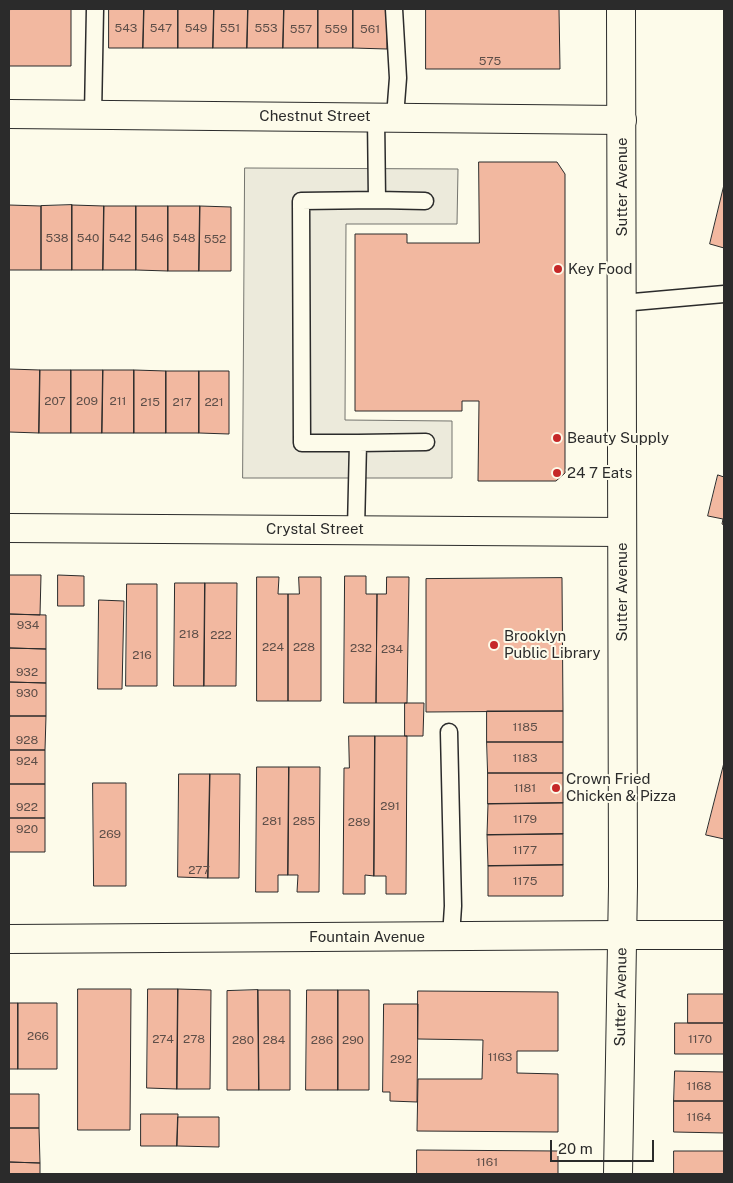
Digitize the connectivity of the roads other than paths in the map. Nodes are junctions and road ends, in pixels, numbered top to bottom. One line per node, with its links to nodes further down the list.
1 (95, 9): 5 (lane)
2 (394, 9): 6 (lane)
3 (622, 9): 7 (street, Sutter Avenue)
4 (9, 114): 5 (street, Chestnut Street)
5 (93, 115): 6 (street, Chestnut Street)
6 (386, 117): 7 (street, Chestnut Street); 8 (lane)
7 (622, 120): 11 (street, Sutter Avenue)
8 (377, 200): 9 (lane); 13 (lane)
9 (425, 201)
10 (724, 294): 11 (lane)
11 (622, 303): 16 (street, Sutter Avenue)
12 (426, 442): 13 (lane)
13 (358, 443): 15 (lane)
14 (9, 528): 15 (street, Crystal Street)
15 (356, 529): 16 (street, Crystal Street)
16 (622, 532): 18 (street, Sutter Avenue)
17 (449, 732): 20 (lane)
18 (622, 935): 19 (street, Fountain Avenue); 20 (street, Fountain Avenue); 22 (street, Sutter Avenue)
19 (724, 935)
20 (451, 937): 21 (street, Fountain Avenue)
21 (9, 939)
22 (618, 1174)

